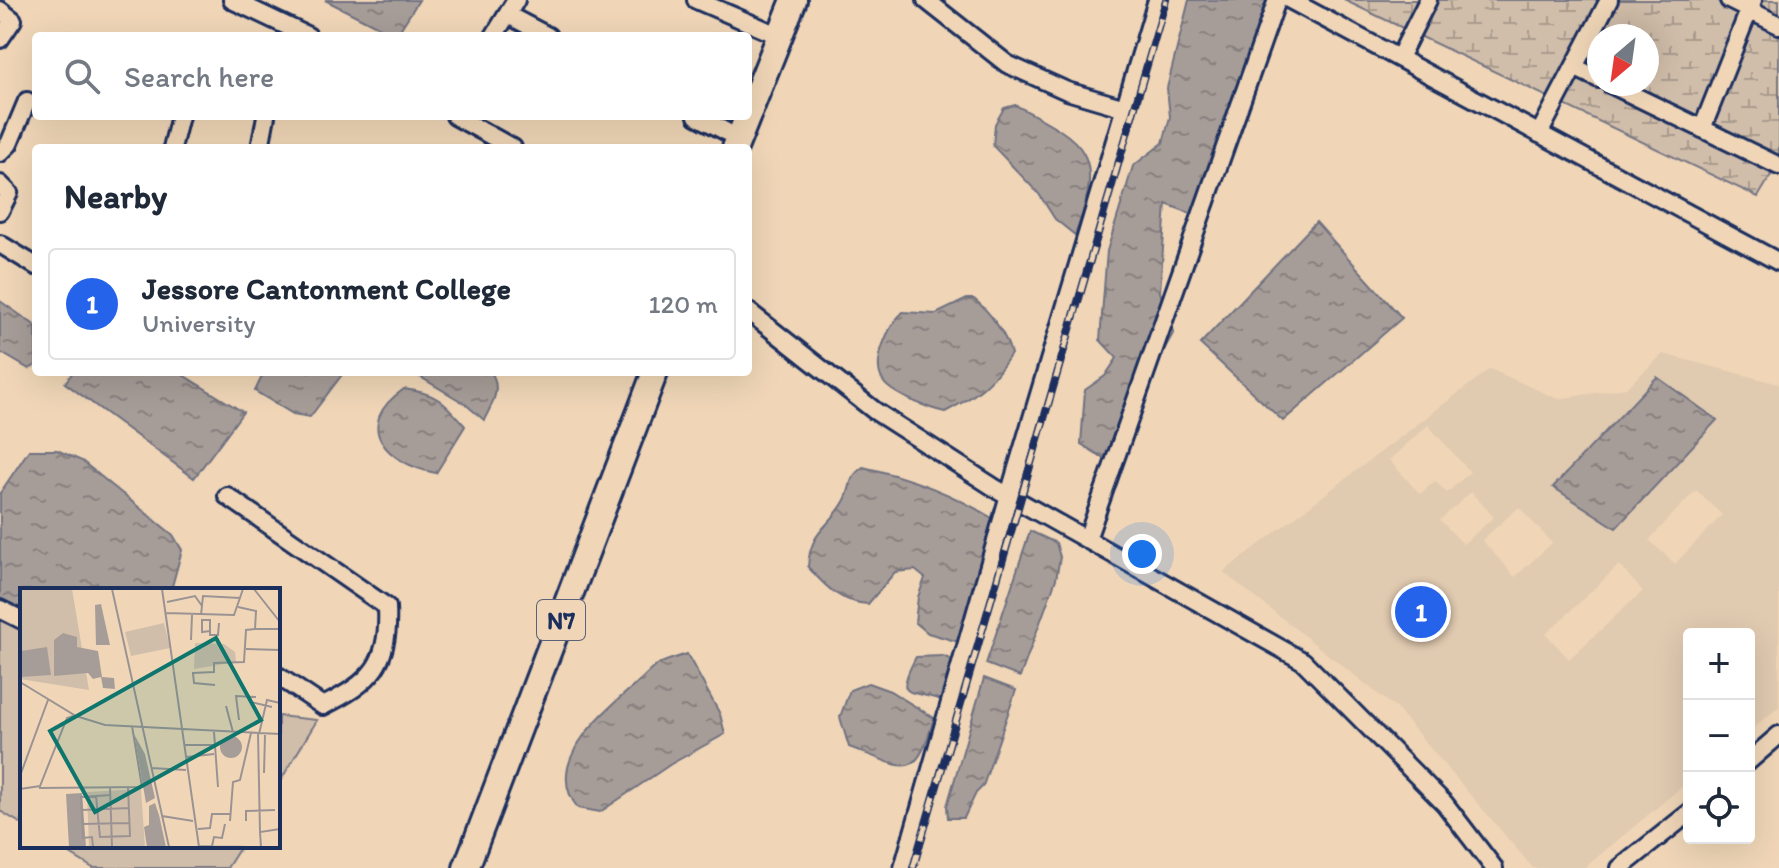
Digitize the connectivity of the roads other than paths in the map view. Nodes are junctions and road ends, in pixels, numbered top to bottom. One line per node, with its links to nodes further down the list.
1 (232, 0): 15 (street)
2 (696, 0): 18 (street)
3 (794, 0): 18 (highway)
4 (926, 0): 26 (street)
5 (1157, 0): 26 (street)
6 (1277, 0): 49 (street)
7 (1290, 0): 20 (street)
8 (1428, 0): 20 (street)
9 (1609, 0): 21 (street)
10 (1729, 0): 11 (street)
11 (1751, 5): 14 (street); 32 (street)
12 (512, 7): 16 (street); 17 (street)
13 (0, 10): 19 (street)
14 (1779, 25)
15 (286, 31)
16 (496, 32)
17 (543, 32)
18 (780, 36): 25 (highway)
19 (0, 39)
20 (1399, 58): 33 (street)
21 (1574, 67): 22 (street); 33 (street)
22 (1587, 73)
23 (1635, 96): 32 (street)
24 (27, 101): 38 (street)
25 (752, 104)
26 (1125, 108): 47 (street)
27 (179, 120): 35 (street)
28 (265, 120): 36 (street)
29 (462, 120): 37 (street)
30 (703, 120): 34 (street)
31 (745, 120): 34 (highway)
32 (1702, 129): 39 (street)
33 (1539, 134): 43 (street)
34 (736, 143)
35 (173, 144)
36 (261, 144)
37 (506, 144)
38 (0, 153)
39 (1779, 166)
40 (0, 184): 41 (street)
41 (0, 211)
42 (0, 244): 44 (street)
43 (1779, 262)
44 (32, 264)
45 (752, 314): 47 (street)
46 (653, 376): 56 (highway, N7)
47 (1009, 495): 49 (street); 57 (street)
48 (227, 496): 52 (street)
49 (1087, 539): 58 (street)
50 (0, 609): 51 (street)
51 (20, 619)
52 (280, 677)
53 (1779, 735): 54 (street)
54 (1755, 756)
55 (1683, 818): 59 (street)
56 (466, 868)
57 (903, 868)
58 (1494, 868)
59 (1620, 868)

